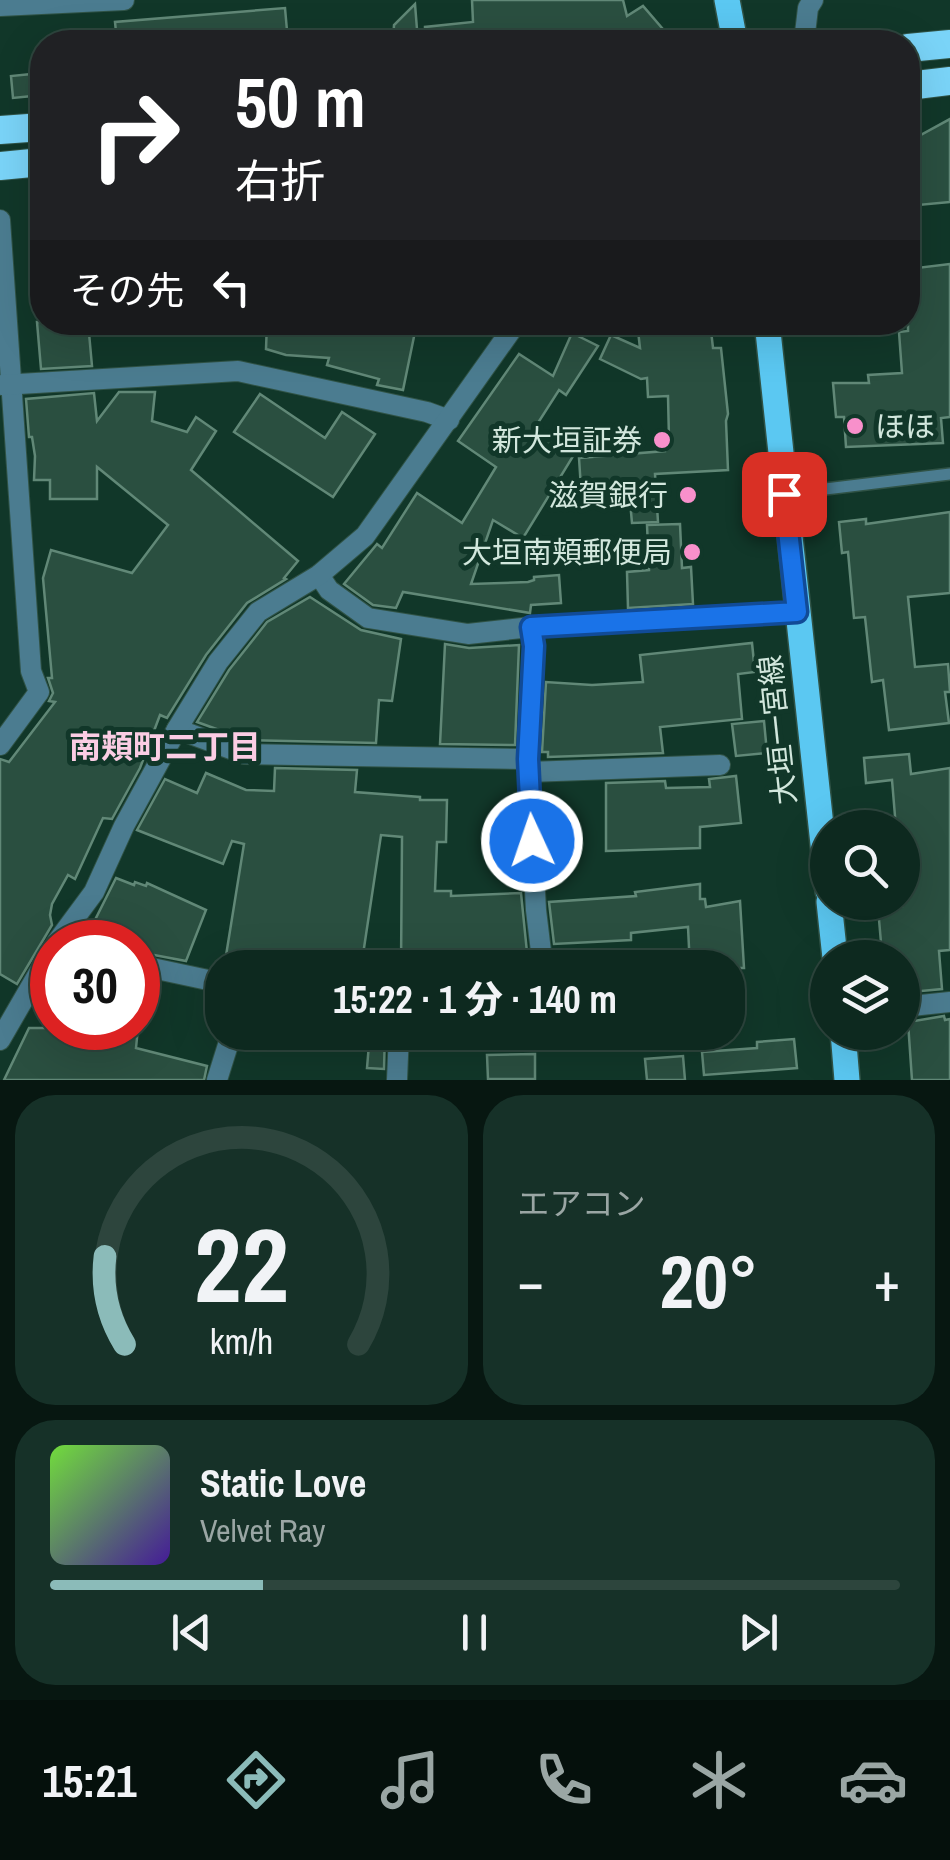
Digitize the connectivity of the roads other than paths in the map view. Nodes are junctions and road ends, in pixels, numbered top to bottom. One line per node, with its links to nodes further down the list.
1 (124, 0): 4 (street)
2 (726, 0): 5 (main road)
3 (813, 0): 6 (street)
4 (0, 6)
5 (732, 30)
6 (805, 30)
7 (950, 44): 8 (highway)
8 (920, 47)
9 (950, 81): 10 (highway)
10 (920, 85)
11 (30, 128): 12 (highway)
12 (0, 130)
13 (30, 163): 14 (highway)
14 (0, 166)
15 (0, 220): 18 (street)
16 (508, 335): 19 (street)
17 (768, 335): 21 (main road, 大垣一宮線)
18 (6, 385): 19 (street); 26 (street)
19 (449, 420): 22 (street)
20 (950, 474): 21 (lane)
21 (784, 494): 23 (main road, 大垣一宮線)
22 (319, 575): 24 (street); 25 (street)
23 (797, 612): 24 (street); 29 (main road, 大垣一宮線)
24 (531, 627): 28 (street)
25 (177, 729): 28 (street); 30 (street)
26 (0, 745)
27 (720, 765): 28 (street)
28 (528, 766): 31 (street)
29 (819, 810)
30 (75, 920)
31 (541, 950)
32 (160, 970): 33 (street)
33 (205, 979)
34 (30, 992): 37 (street)
35 (950, 1002): 36 (street)
36 (920, 1005)
37 (0, 1040)
38 (227, 1050): 41 (street)
39 (398, 1050): 42 (street)
40 (844, 1050): 43 (main road)
41 (218, 1080)
42 (397, 1080)
43 (847, 1080)

